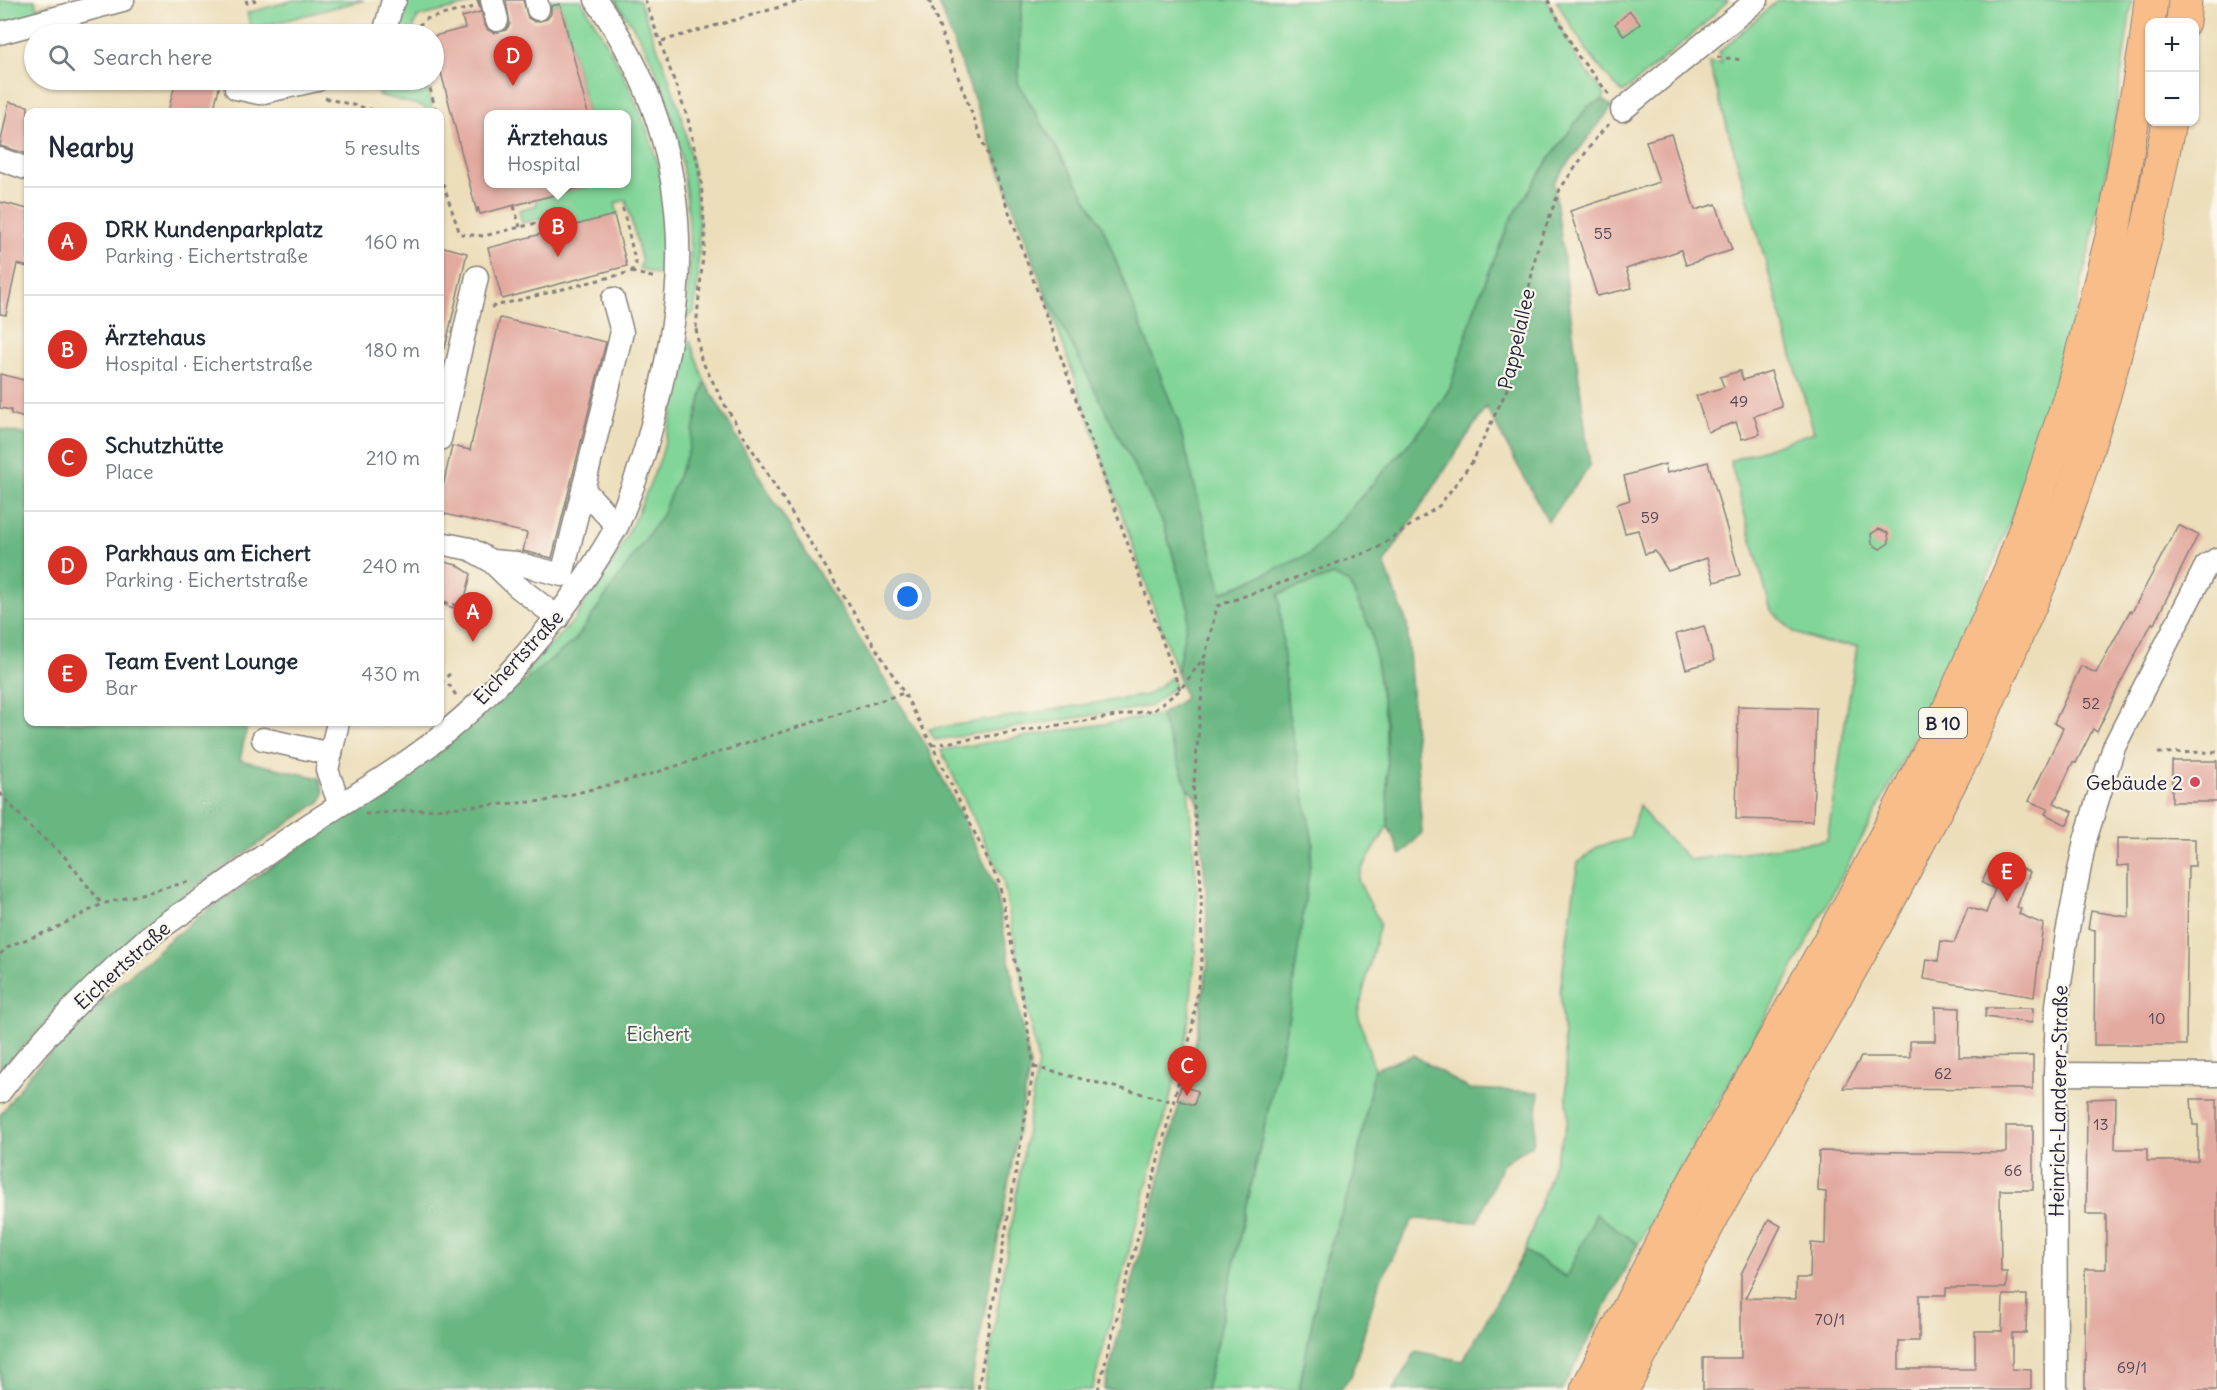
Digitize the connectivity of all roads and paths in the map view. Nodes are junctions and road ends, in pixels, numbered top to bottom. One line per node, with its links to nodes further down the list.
1 (123, 0): 14 (street)
2 (246, 0): 3 (path)
3 (256, 0)
4 (395, 0): 15 (street)
5 (596, 0): 44 (street, Eichertstraße)
6 (804, 0): 19 (path)
7 (929, 0): 55 (path)
8 (1548, 0): 20 (path)
9 (1757, 0): 27 (street)
10 (2151, 0): 76 (highway, B 10)
11 (2185, 0): 13 (highway)
12 (490, 8): 16 (path)
13 (2183, 18)
14 (34, 24)
15 (387, 24)
16 (420, 24)
17 (24, 27): 18 (street)
18 (0, 33)
19 (661, 41)
20 (1598, 81)
21 (245, 90): 22 (street)
22 (272, 90)
23 (320, 90): 25 (path)
24 (430, 90): 26 (path)
25 (353, 108)
26 (435, 108)
27 (1622, 110): 51 (path, Pappelallee)
28 (2168, 126): 77 (highway, B 10)
29 (0, 159): 30 (street)
30 (24, 168)
31 (444, 187): 35 (path)
32 (622, 205): 36 (path)
33 (514, 206): 35 (path)
34 (561, 216): 35 (path)
35 (520, 227)
36 (632, 272): 37 (path); 40 (path)
37 (648, 275)
38 (477, 277): 40 (street)
39 (613, 299): 43 (street)
40 (470, 303): 42 (street)
41 (696, 328): 56 (path)
42 (444, 421)
43 (584, 490): 44 (street); 47 (street)
44 (617, 526): 50 (street, Eichertstraße)
45 (444, 544): 47 (street)
46 (2217, 559): 70 (street, Heinrich-Landerer-Straße)
47 (491, 561): 50 (street)
48 (444, 602): 49 (path)
49 (490, 614)
50 (558, 618): 57 (street, Eichertstraße)
51 (1205, 656): 55 (path); 73 (path)
52 (453, 671): 53 (path)
53 (444, 678)
54 (444, 683): 57 (path)
55 (1180, 690): 60 (path)
56 (904, 693): 60 (path); 65 (path)
57 (467, 712): 65 (street, Eichertstraße)
58 (337, 726): 63 (street)
59 (263, 739): 63 (street)
60 (932, 745): 69 (path)
61 (2217, 752): 62 (path)
62 (2158, 753)
63 (331, 754): 65 (street)
64 (0, 793): 67 (path)
65 (340, 804): 66 (street, Eichertstraße)
66 (226, 882): 67 (path); 72 (street, Eichertstraße)
67 (102, 904): 68 (path)
68 (0, 954)
69 (1034, 1067): 73 (path); 74 (path)
70 (2055, 1074): 71 (street); 78 (street, Heinrich-Landerer-Straße)
71 (2217, 1075)
72 (0, 1092)
73 (1175, 1102): 75 (path)
74 (978, 1390)
75 (1098, 1390)
76 (1587, 1390)
77 (1622, 1390)
78 (2056, 1390)

